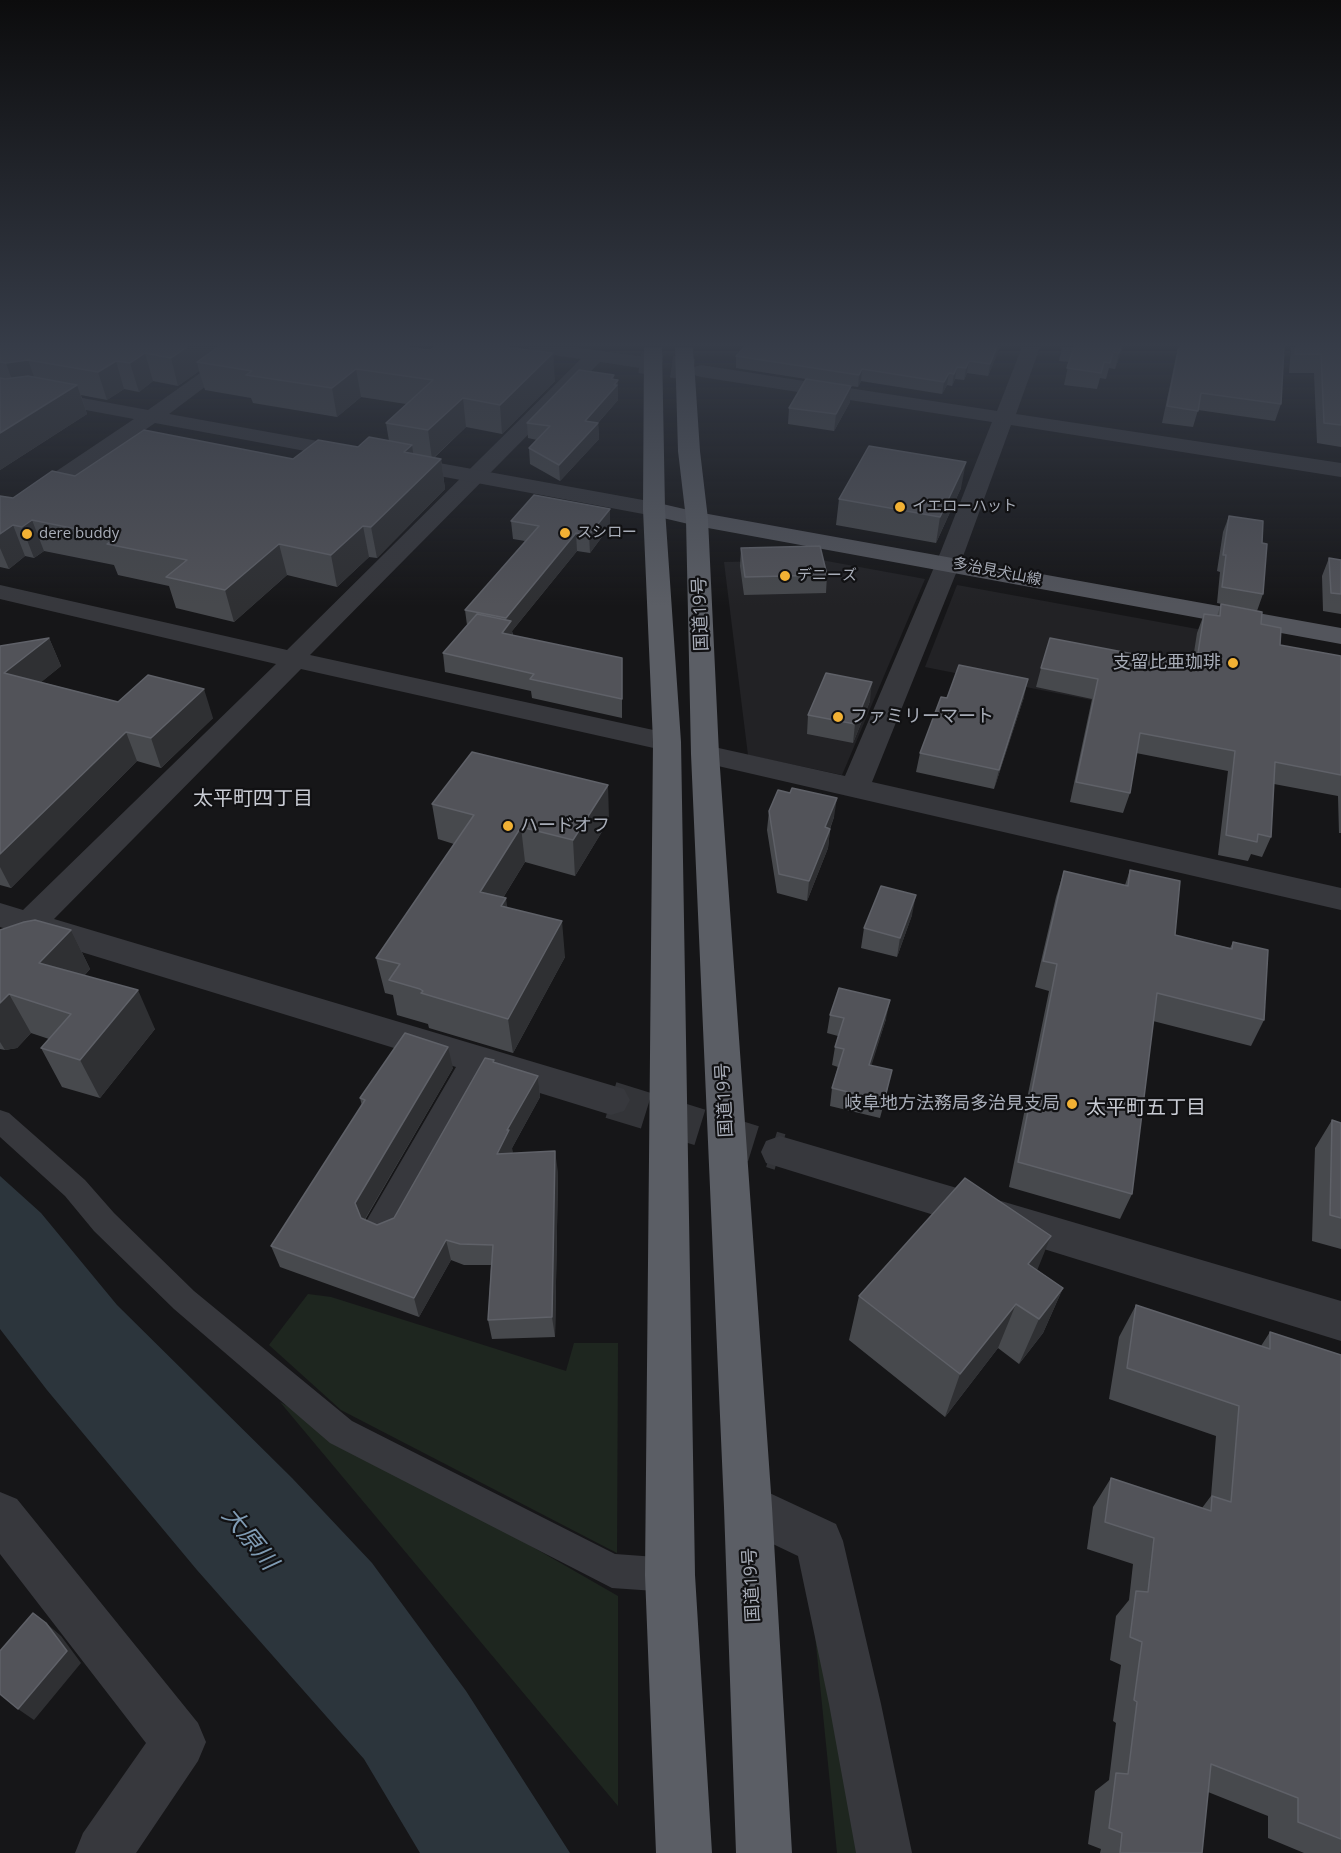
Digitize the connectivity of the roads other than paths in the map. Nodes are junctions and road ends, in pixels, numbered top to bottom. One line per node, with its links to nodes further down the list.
1 (127, 433): 11 (street)
2 (240, 433): 9 (street)
3 (517, 433): 9 (street)
4 (650, 433): 10 (highway)
5 (690, 433): 12 (highway, 国道19号)
6 (996, 433): 13 (street)
7 (1103, 433): 8 (street)
8 (1341, 470)
9 (476, 477): 10 (street); 16 (street)
10 (654, 509): 12 (main road, 多治見犬山線); 17 (highway)
11 (0, 519)
12 (697, 519): 13 (main road, 多治見犬山線); 18 (highway, 国道19号)
13 (948, 563): 15 (main road, 多治見犬山線); 19 (street)
14 (0, 592): 16 (street)
15 (1341, 636)
16 (295, 660): 17 (street); 21 (street)
17 (667, 742): 30 (highway)
18 (705, 754): 19 (street); 28 (highway, 国道19号)
19 (855, 788): 20 (street)
20 (1341, 899)
21 (14, 926): 22 (street)
22 (479, 1060): 23 (street); 26 (street)
23 (611, 1100)
24 (0, 1121): 30 (lane)
25 (780, 1152): 27 (street)
26 (384, 1225)
27 (1341, 1321)
28 (748, 1507): 33 (highway, 国道19号); 34 (street)
29 (0, 1516): 31 (street)
30 (670, 1575): 32 (highway)
31 (103, 1853)
32 (684, 1853)
33 (764, 1853)
34 (884, 1853)

